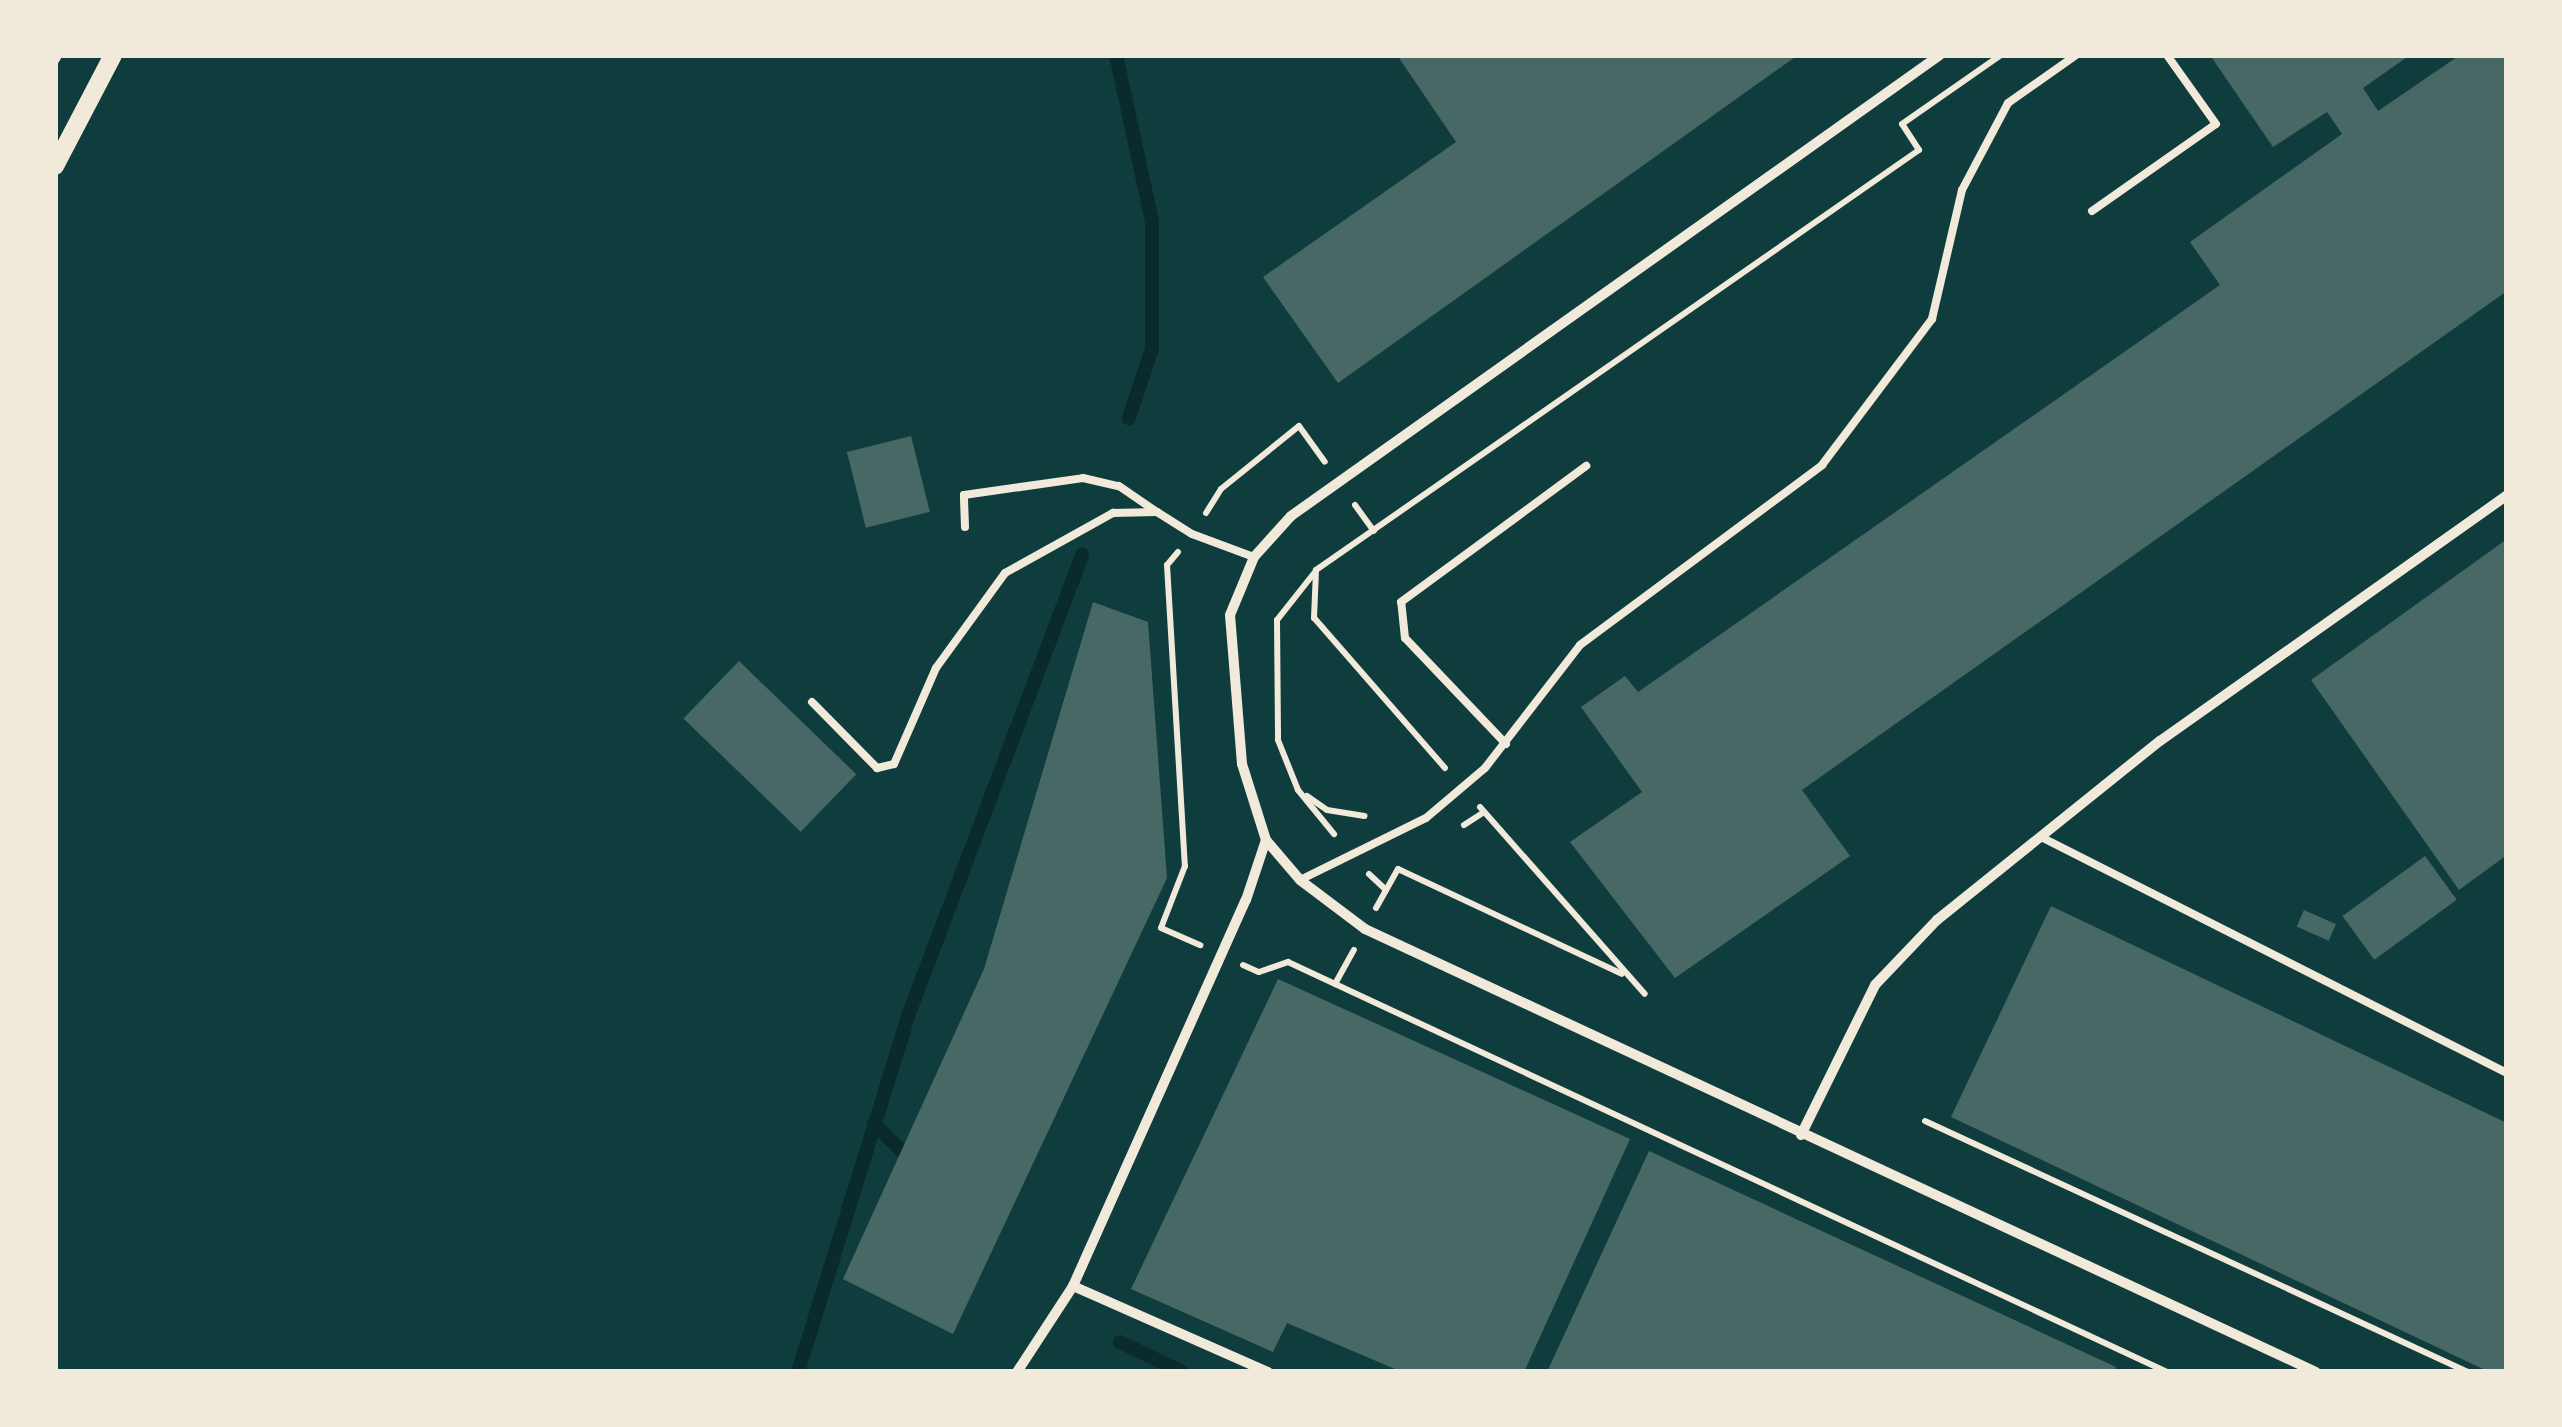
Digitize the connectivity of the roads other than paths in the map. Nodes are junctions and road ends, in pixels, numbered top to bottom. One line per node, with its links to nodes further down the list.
1 (113, 55): 5 (street)
2 (1940, 55): 11 (street)
3 (2076, 55): 13 (lane)
4 (2167, 55): 6 (lane)
5 (55, 166)
6 (2092, 212)
7 (1586, 466): 13 (lane)
8 (2507, 495): 14 (street)
9 (1157, 512): 10 (lane); 11 (lane); 12 (lane)
10 (965, 527)
11 (1254, 557): 15 (street)
12 (812, 702)
13 (1506, 744): 16 (lane)
14 (2041, 837): 17 (lane); 18 (street)
15 (1266, 840): 16 (street); 19 (street)
16 (1300, 880): 18 (street)
17 (2507, 1073)
18 (1801, 1135): 22 (street)
19 (1073, 1286): 20 (street); 21 (street)
20 (1017, 1372)
21 (1268, 1372)
22 (2316, 1372)

